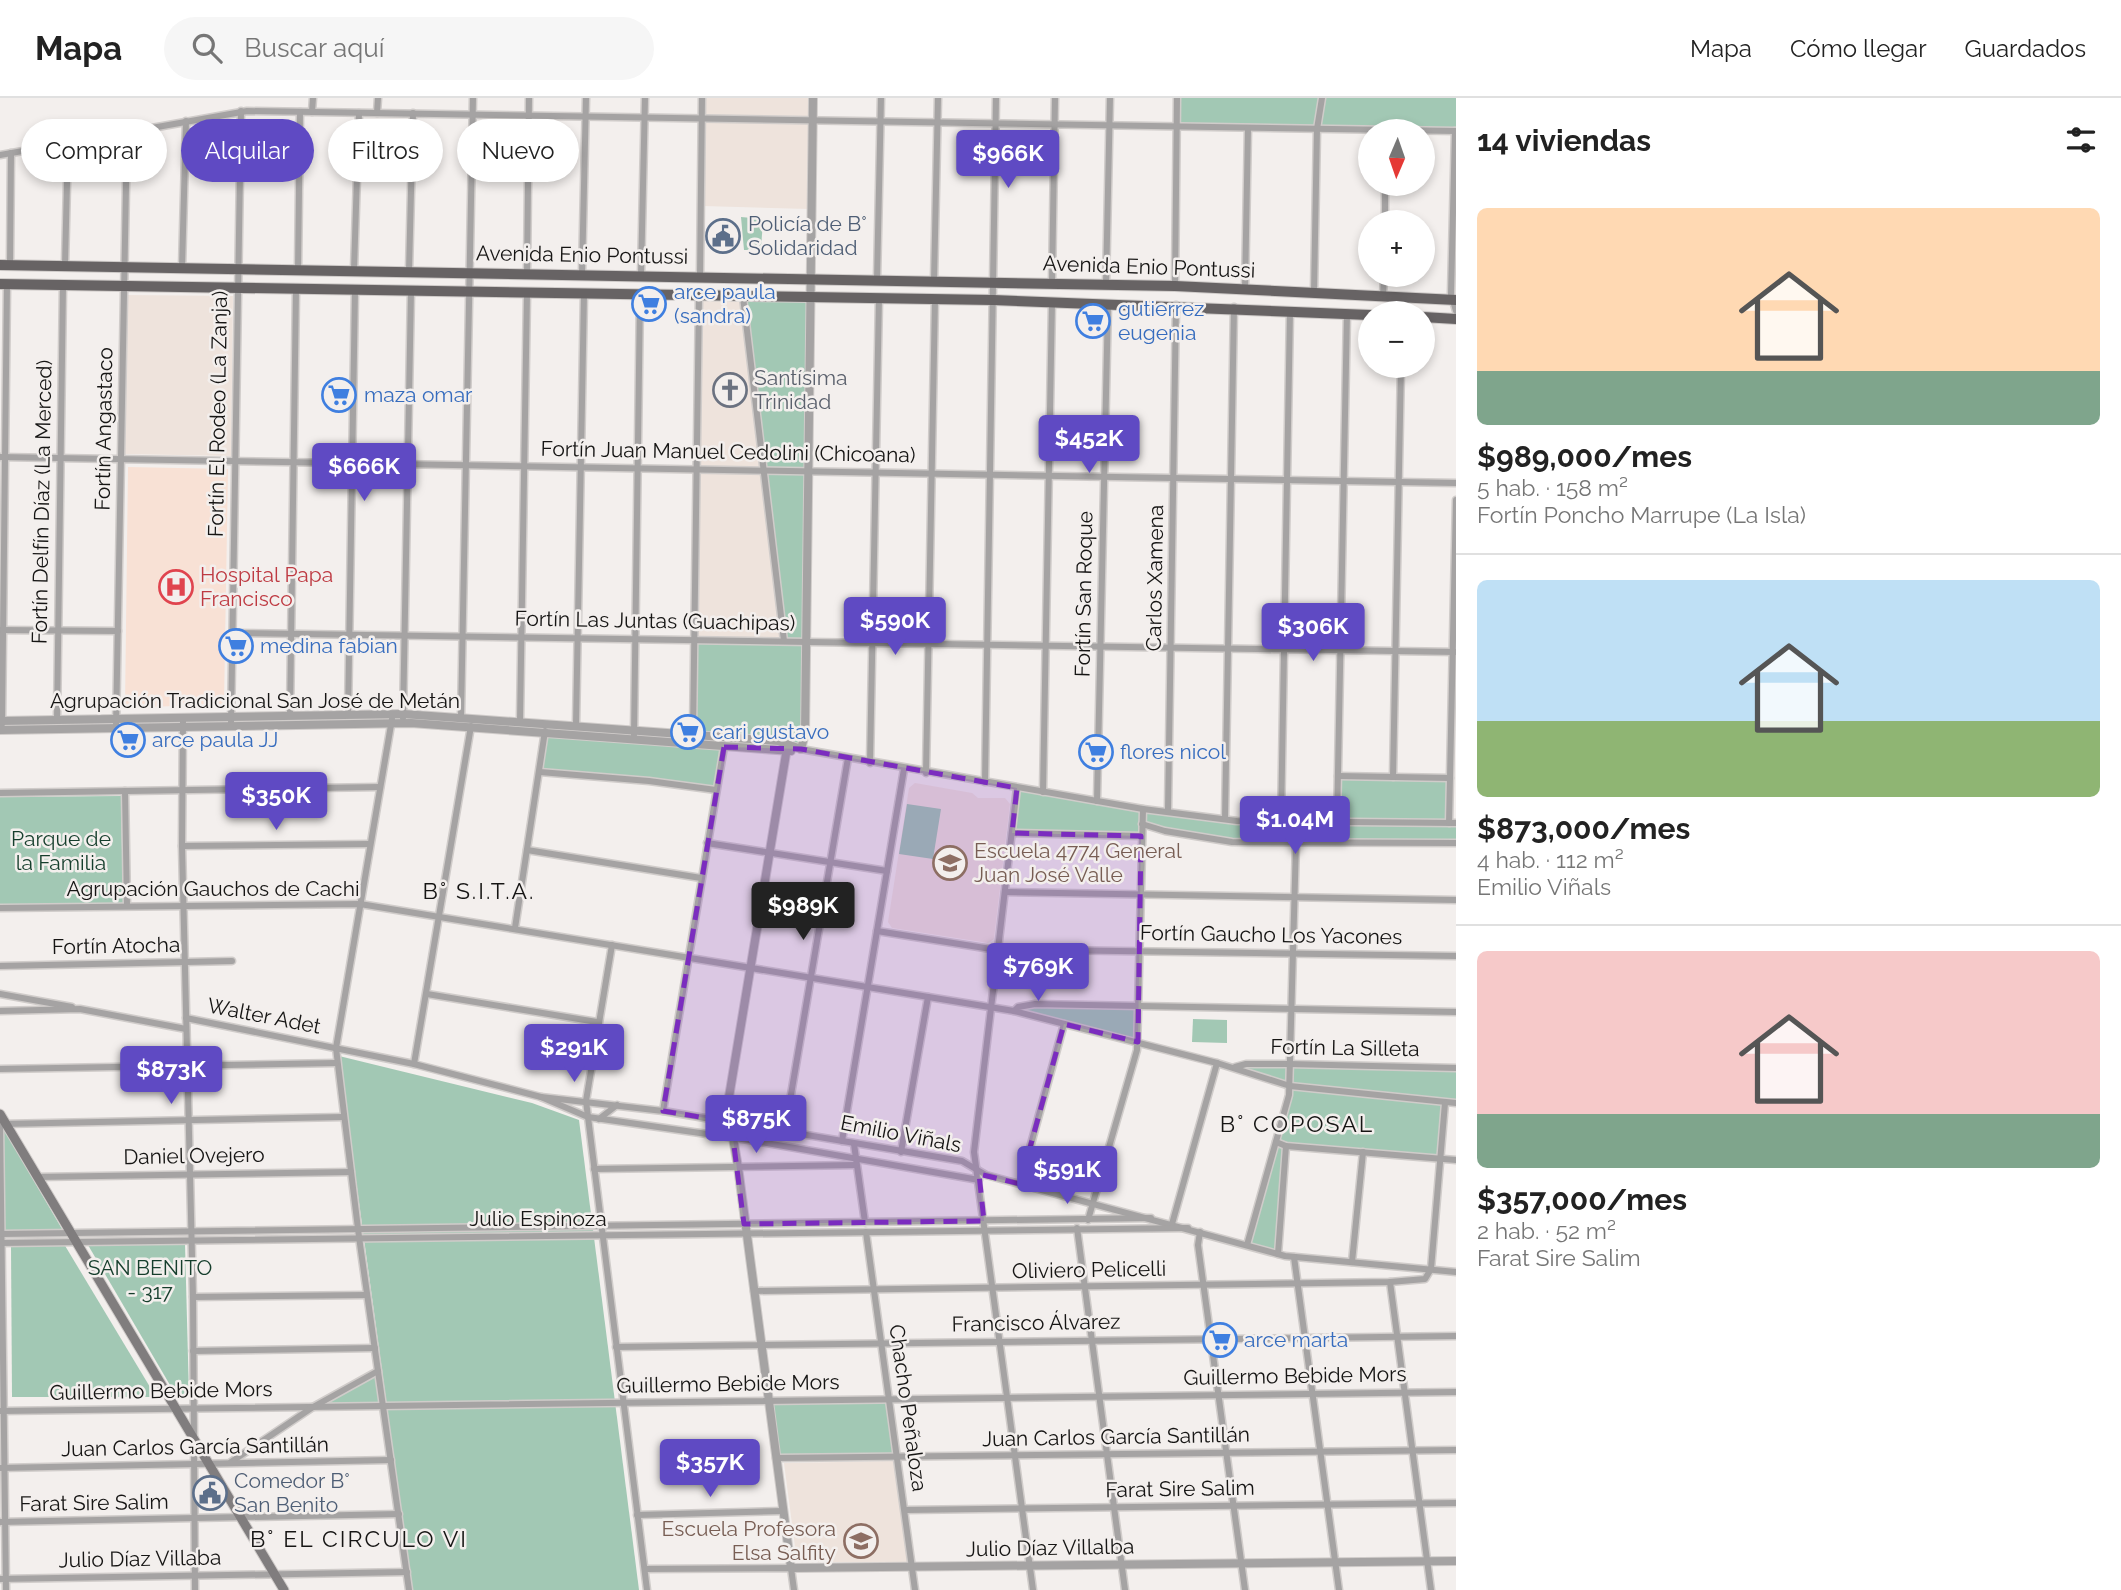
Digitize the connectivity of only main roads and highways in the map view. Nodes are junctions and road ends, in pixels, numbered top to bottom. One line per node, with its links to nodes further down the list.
1 (5, 265): 3 (main road, Avenida Enio Pontussi)
2 (4, 284): 4 (main road, Avenida Enio Pontussi)
3 (1454, 300)
4 (1358, 314)
5 (1435, 318): 6 (main road)
6 (1456, 319)
7 (0, 1114): 8 (main road)
8 (1, 1123): 9 (main road)
9 (284, 1590)

